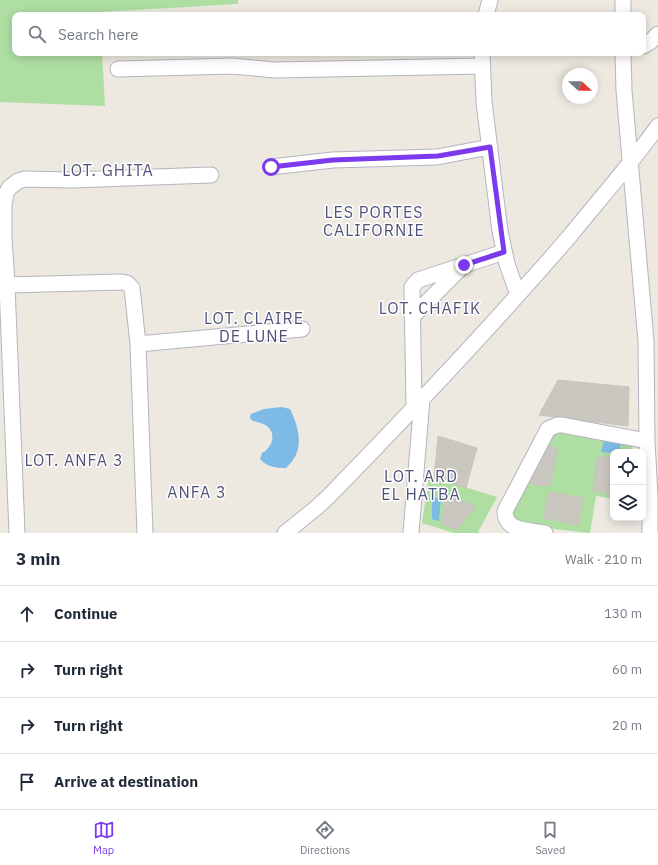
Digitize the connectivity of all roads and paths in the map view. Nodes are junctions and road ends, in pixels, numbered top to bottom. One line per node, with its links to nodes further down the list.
1 (490, 0): 3 (street)
2 (623, 0): 4 (street)
3 (487, 12)
4 (623, 12)
5 (658, 34): 6 (street)
6 (646, 44)
7 (623, 56): 12 (street)
8 (482, 60): 9 (street); 11 (street)
9 (118, 69)
10 (658, 126): 12 (street)
11 (490, 147): 13 (street); 16 (street)
12 (631, 163): 19 (street); 24 (street)
13 (271, 167)
14 (211, 175): 15 (street)
15 (2, 237): 18 (street)
16 (504, 252): 17 (street); 19 (street)
17 (464, 265): 20 (street); 20 (street)
18 (7, 284): 22 (street); 25 (street)
19 (518, 295): 23 (street)
20 (412, 317): 23 (street)
21 (302, 329): 22 (street)
22 (138, 344): 28 (street)
23 (418, 403): 29 (street); 30 (street)
24 (647, 441): 26 (street); 31 (street)
25 (7, 460): 27 (street)
26 (654, 497): 32 (street)
27 (17, 533)
28 (145, 533)
29 (285, 533)
30 (411, 533)
31 (545, 533)
32 (650, 533)

